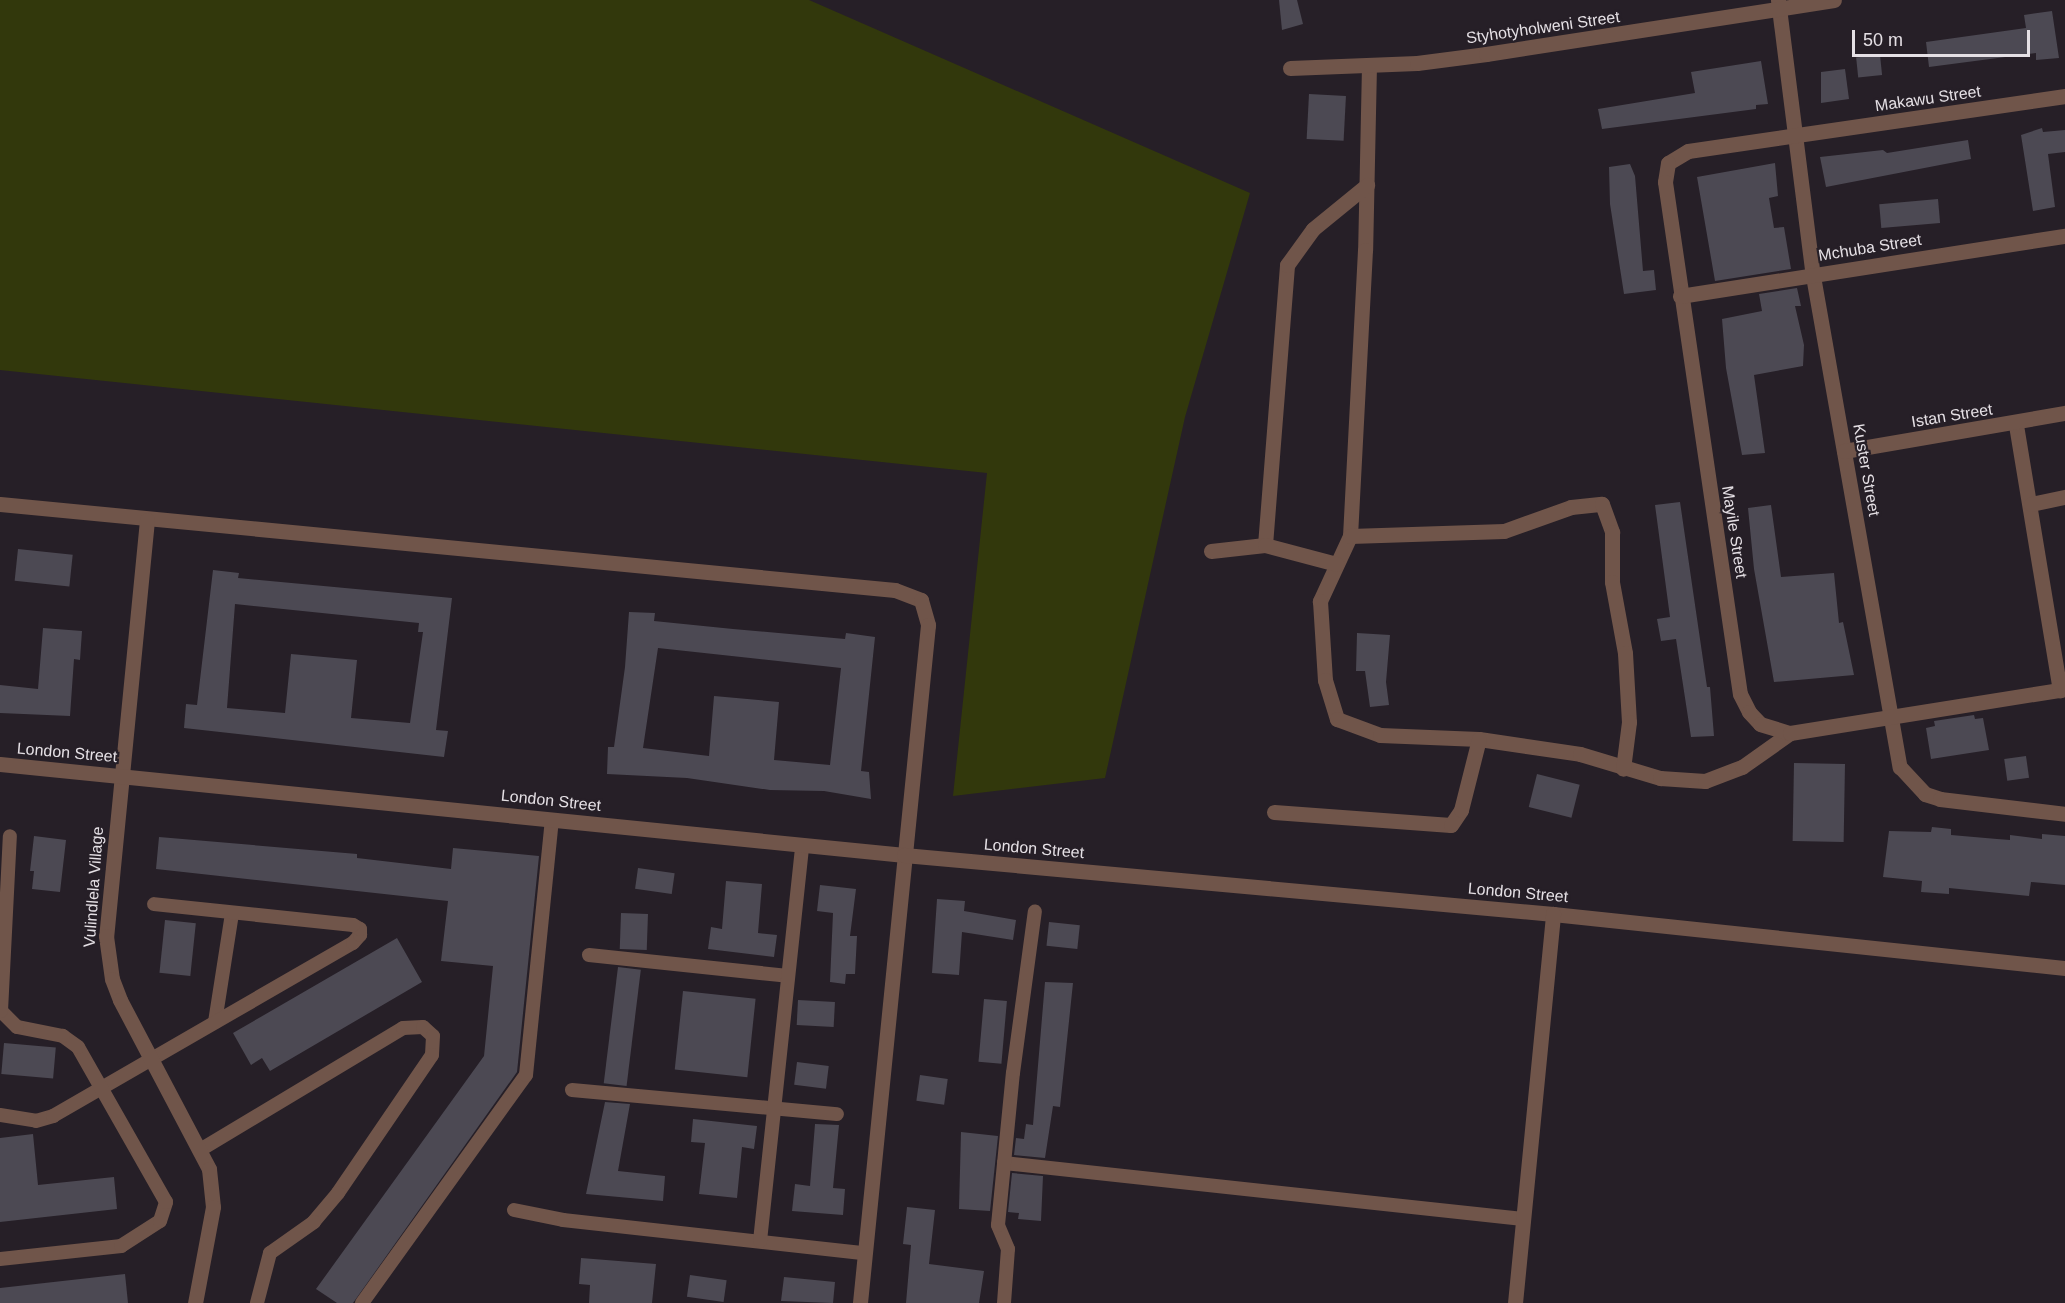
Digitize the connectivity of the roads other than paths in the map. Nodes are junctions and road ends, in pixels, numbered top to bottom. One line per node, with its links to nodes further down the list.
1 (1834, 0): 2 (street, Styhotyholweni Street)
2 (1779, 4): 3 (street, Styhotyholweni Street); 6 (street, Kuster Street)
3 (1369, 65): 4 (street, Styhotyholweni Street); 7 (street)
4 (1290, 68)
5 (2065, 96): 6 (street, Makawu Street)
6 (1796, 136): 9 (street, Kuster Street); 10 (street, Mayile Street)
7 (1366, 185): 18 (street); 19 (street)
8 (2065, 236): 9 (street, Mchuba Street)
9 (1813, 276): 10 (street, Mchuba Street); 13 (street, Kuster Street)
10 (1680, 296): 24 (street, Mayile Street)
11 (2065, 413): 12 (street, Istan Street)
12 (2016, 425): 13 (street, Istan Street); 16 (street)
13 (1844, 452): 23 (street, Kuster Street)
14 (2065, 496): 16 (street)
15 (0, 504): 17 (street)
16 (2031, 504): 22 (street)
17 (147, 519): 28 (street, Vulindlela Village); 34 (street)
18 (1350, 536): 21 (street); 27 (street)
19 (1265, 545): 20 (street); 21 (street)
20 (1211, 551)
21 (1336, 564): 25 (street)
22 (2063, 689): 23 (street, Mayile Street)
23 (1891, 716): 24 (street, Mayile Street); 30 (street, Kuster Street)
24 (1790, 733): 27 (street)
25 (1479, 739): 27 (street); 29 (street)
26 (0, 764): 28 (street, London Street)
27 (1623, 769)
28 (120, 776): 31 (street, London Street); 43 (street, Vulindlela Village)
29 (1274, 812)
30 (2065, 814)
31 (552, 820): 33 (street, London Street); 58 (lane)
32 (10, 836): 44 (lane)
33 (802, 845): 34 (street, London Street); 41 (lane)
34 (904, 855): 38 (street, London Street); 54 (street)
35 (154, 904): 37 (lane)
36 (1035, 912): 50 (lane)
37 (232, 914): 42 (lane); 42 (lane)
38 (1553, 914): 40 (street, London Street); 52 (street)
39 (590, 955): 41 (lane)
40 (2065, 968)
41 (788, 976): 46 (lane)
42 (215, 1022): 43 (lane)
43 (151, 1059): 44 (lane); 49 (street, Vulindlela Village)
44 (101, 1086): 48 (lane); 55 (lane)
45 (572, 1090): 46 (lane)
46 (773, 1109): 47 (lane); 53 (lane)
47 (837, 1114)
48 (0, 1115)
49 (200, 1150): 56 (street, Vulindlela Village); 57 (lane)
50 (1004, 1163): 52 (lane); 60 (lane)
51 (514, 1210): 53 (lane)
52 (1523, 1219): 61 (street)
53 (760, 1241): 54 (lane)
54 (864, 1253): 59 (street)
55 (0, 1259)
56 (195, 1303)
57 (257, 1303)
58 (362, 1303)
59 (860, 1303)
60 (1004, 1303)
61 (1515, 1303)

